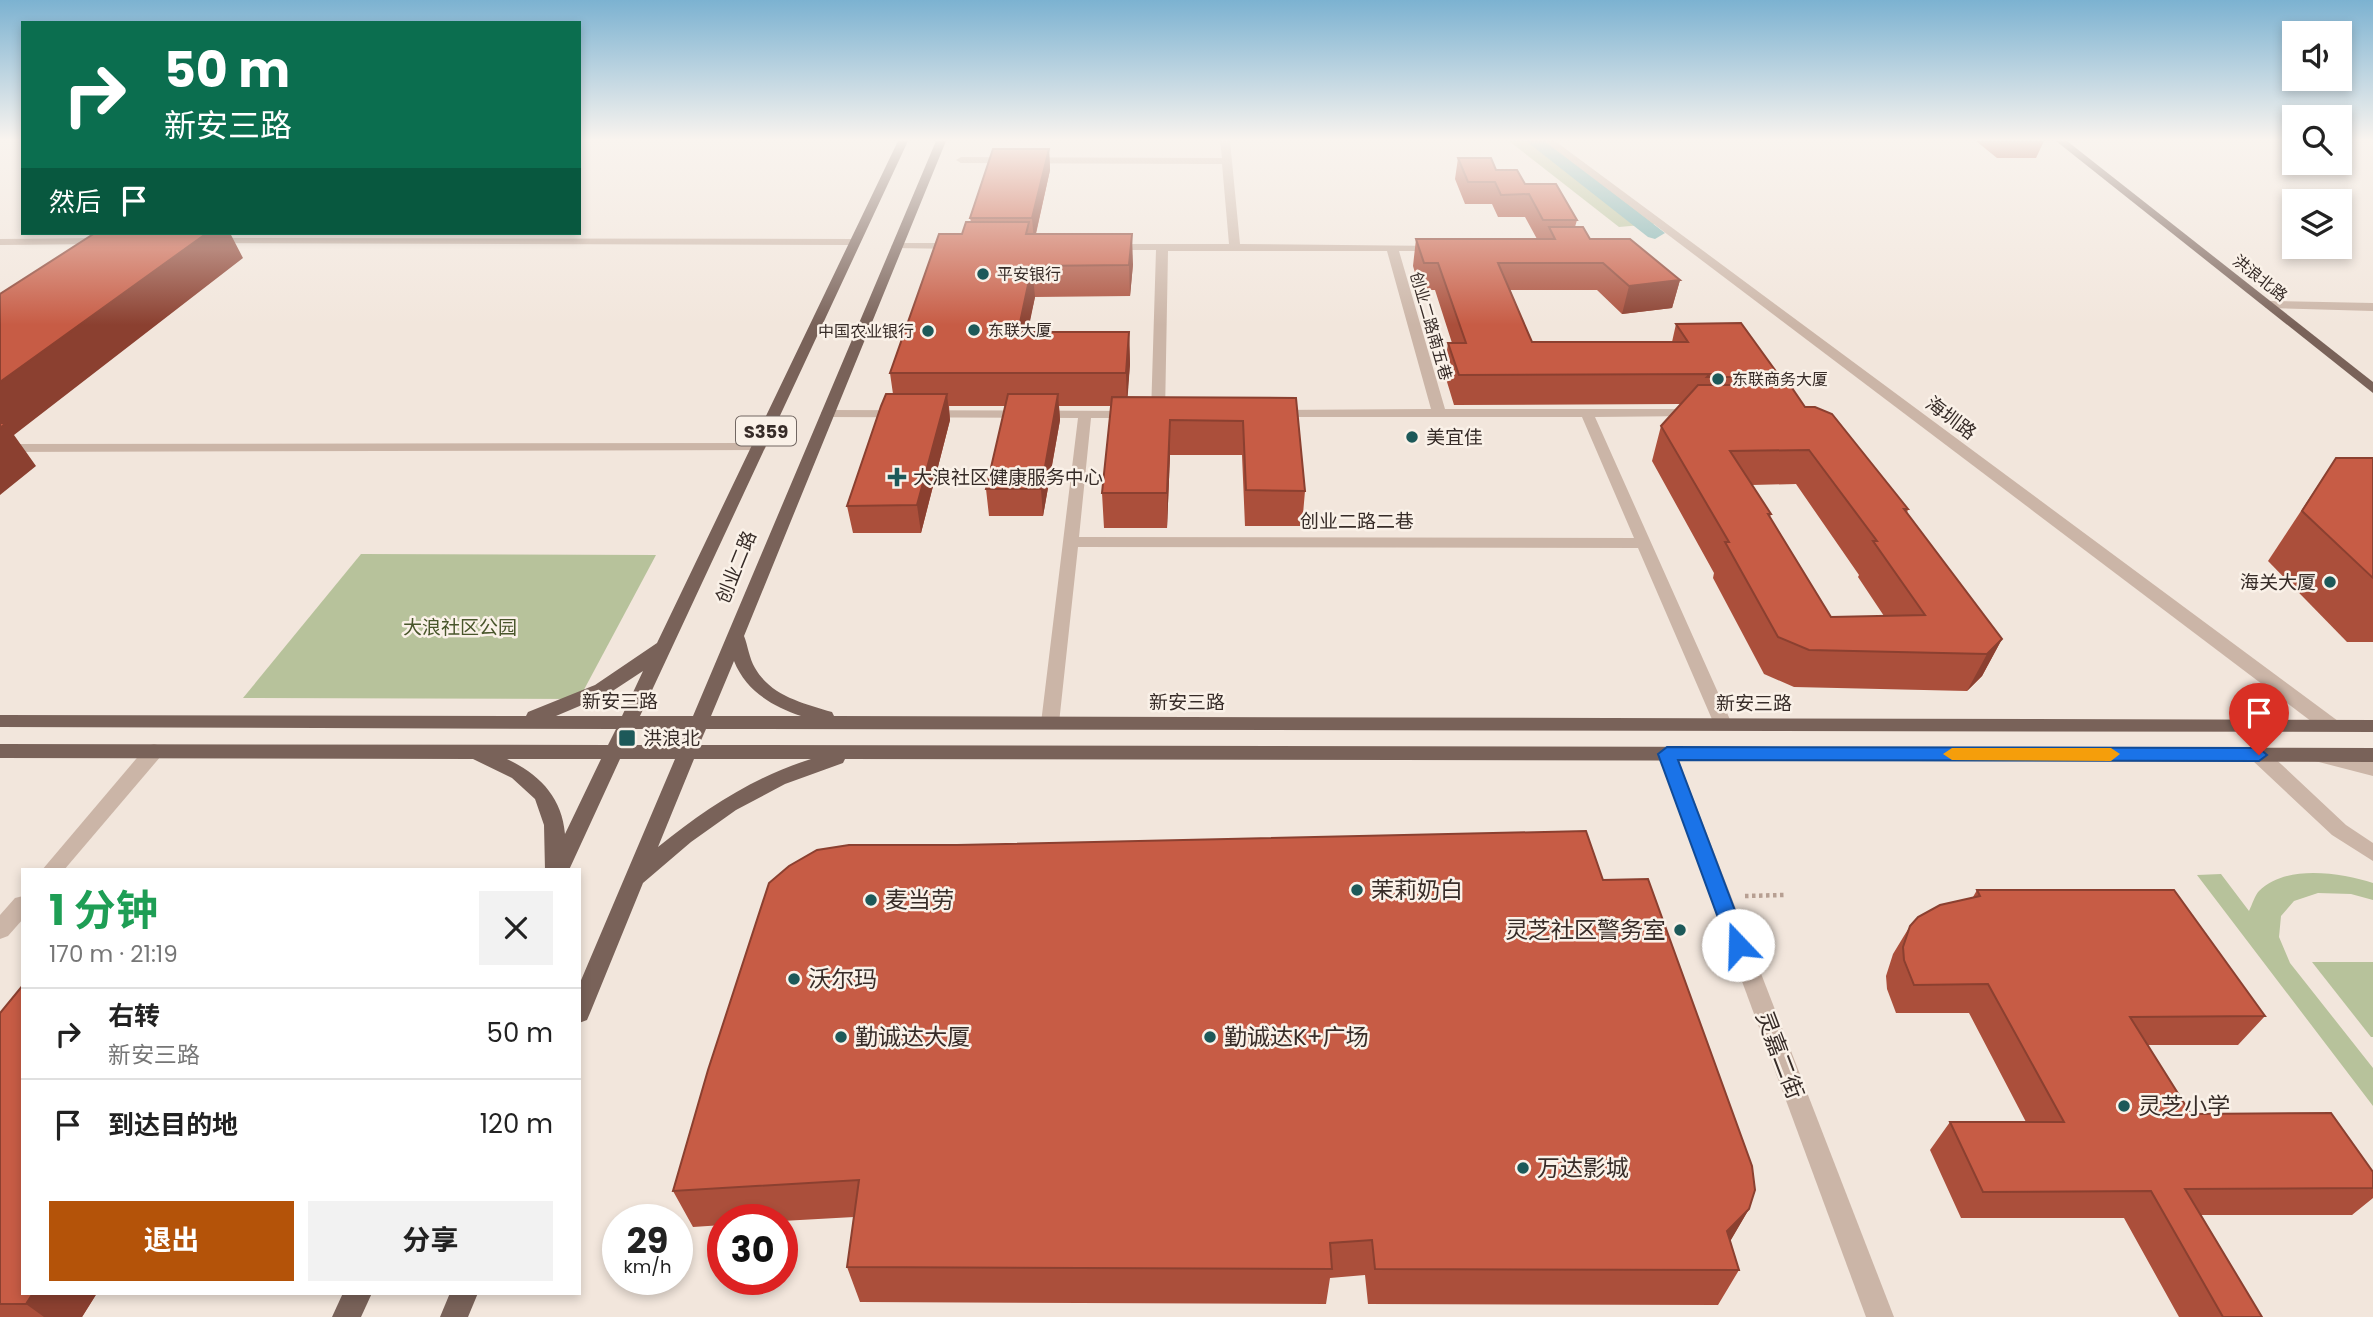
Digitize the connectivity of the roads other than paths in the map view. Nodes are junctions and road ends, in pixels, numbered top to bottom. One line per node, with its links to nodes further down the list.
1 (874, 202): 8 (main road, 创业二路 / S359)
2 (915, 202): 9 (main road, 创业二路 / S359)
3 (1231, 202): 13 (street)
4 (1631, 202): 39 (street, 海圳路)
5 (2139, 202): 17 (main road, 洪浪北路)
6 (199, 241): 8 (street)
7 (0, 242): 16 (street)
8 (855, 242): 26 (main road, 创业二路 / S359)
9 (897, 246): 10 (street); 23 (main road, 创业二路 / S359)
10 (967, 246)
11 (1092, 247): 12 (street)
12 (1162, 247): 13 (street); 24 (street)
13 (1236, 247): 14 (street)
14 (1392, 248): 15 (street); 21 (street, 创业二路南五巷)
15 (1445, 248)
16 (92, 257)
17 (2270, 306): 18 (street); 19 (main road, 洪浪北路)
18 (2373, 307)
19 (2373, 389)
20 (1706, 412): 22 (street)
21 (1439, 413): 22 (street); 25 (street)
22 (1587, 413): 29 (street)
23 (828, 414): 24 (street); 30 (main road, 创业二路 / S359)
24 (1085, 414): 28 (street)
25 (1265, 414)
26 (759, 447): 27 (street); 31 (main road, 创业二路 / S359)
27 (0, 448)
28 (1071, 542): 29 (street, 创业二路二巷); 37 (street)
29 (1643, 543): 38 (street)
30 (736, 634): 35 (main road, 创业二路 / S359); 36 (main road)
31 (667, 640): 33 (main road); 34 (main road, 创业二路 / S359)
32 (0, 721): 33 (main road, 新安三路)
33 (516, 722): 34 (main road, 新安三路)
34 (628, 722): 35 (main road, 新安三路); 44 (main road, 创业二路 / S359)
35 (699, 722): 36 (main road, 新安三路); 45 (main road, 创业二路 / S359)
36 (855, 722): 37 (main road, 新安三路)
37 (1050, 723): 38 (main road, 新安三路)
38 (1723, 724): 39 (main road, 新安三路)
39 (2331, 726): 40 (main road, 新安三路)
40 (2373, 726)
41 (0, 751): 42 (main road)
42 (154, 751): 43 (main road); 53 (street)
43 (467, 751): 44 (main road); 54 (main road)
44 (614, 752): 45 (main road); 55 (main road, 创业二路 / S359)
45 (687, 752): 46 (main road); 56 (main road, 创业二路 / S359)
46 (856, 752): 47 (main road); 56 (main road)
47 (1667, 754): 48 (main road); 64 (street, 灵嘉二街)
48 (2259, 755): 49 (main road); 52 (street)
49 (2316, 755): 50 (main road); 51 (street)
50 (2373, 755)
51 (2373, 769)
52 (2373, 853)
53 (54, 868)
54 (556, 868)
55 (557, 868)
56 (634, 880): 59 (main road, 创业二路 / S359)
57 (21, 906): 58 (street)
58 (0, 930)
59 (581, 1008)
60 (357, 1295): 62 (main road)
61 (463, 1295): 63 (main road)
62 (346, 1317)
63 (454, 1317)
64 (1880, 1317)

